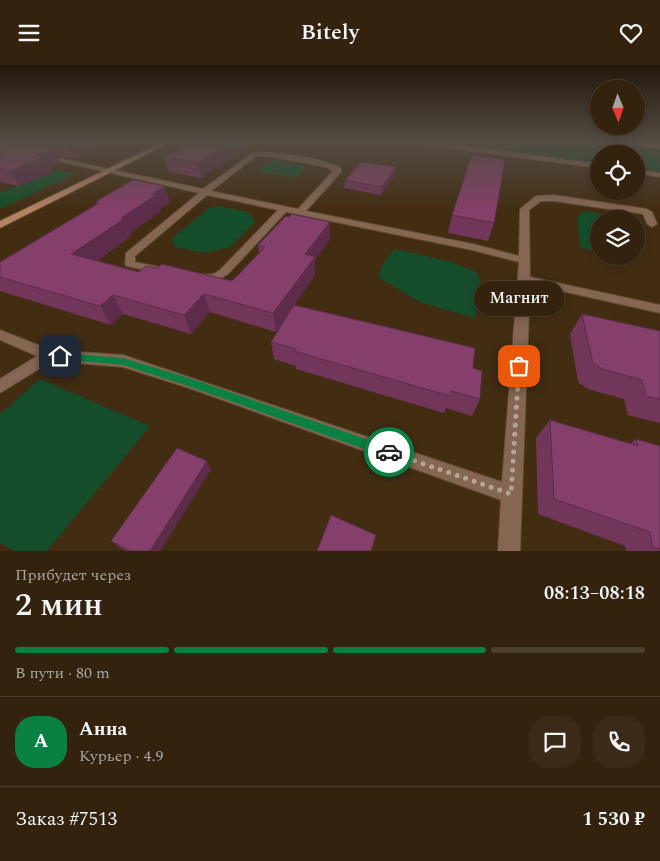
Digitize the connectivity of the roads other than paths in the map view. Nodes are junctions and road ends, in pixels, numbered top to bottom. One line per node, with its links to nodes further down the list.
1 (78, 165): 5 (street)
2 (121, 165): 5 (street)
3 (240, 165): 8 (street)
4 (326, 165): 10 (street)
5 (108, 171): 8 (street); 11 (street)
6 (645, 172): 7 (street)
7 (660, 175)
8 (206, 191): 9 (street); 14 (street)
9 (284, 209): 10 (street); 15 (street)
10 (300, 212): 13 (street)
11 (0, 225)
12 (652, 225): 13 (street)
13 (523, 260): 16 (street)
14 (167, 271)
15 (186, 275)
16 (524, 279): 17 (street); 21 (street)
17 (660, 309)
18 (0, 335): 19 (street)
19 (50, 355): 20 (street); 21 (street)
20 (0, 387)
21 (511, 494): 22 (street)
22 (509, 551)

